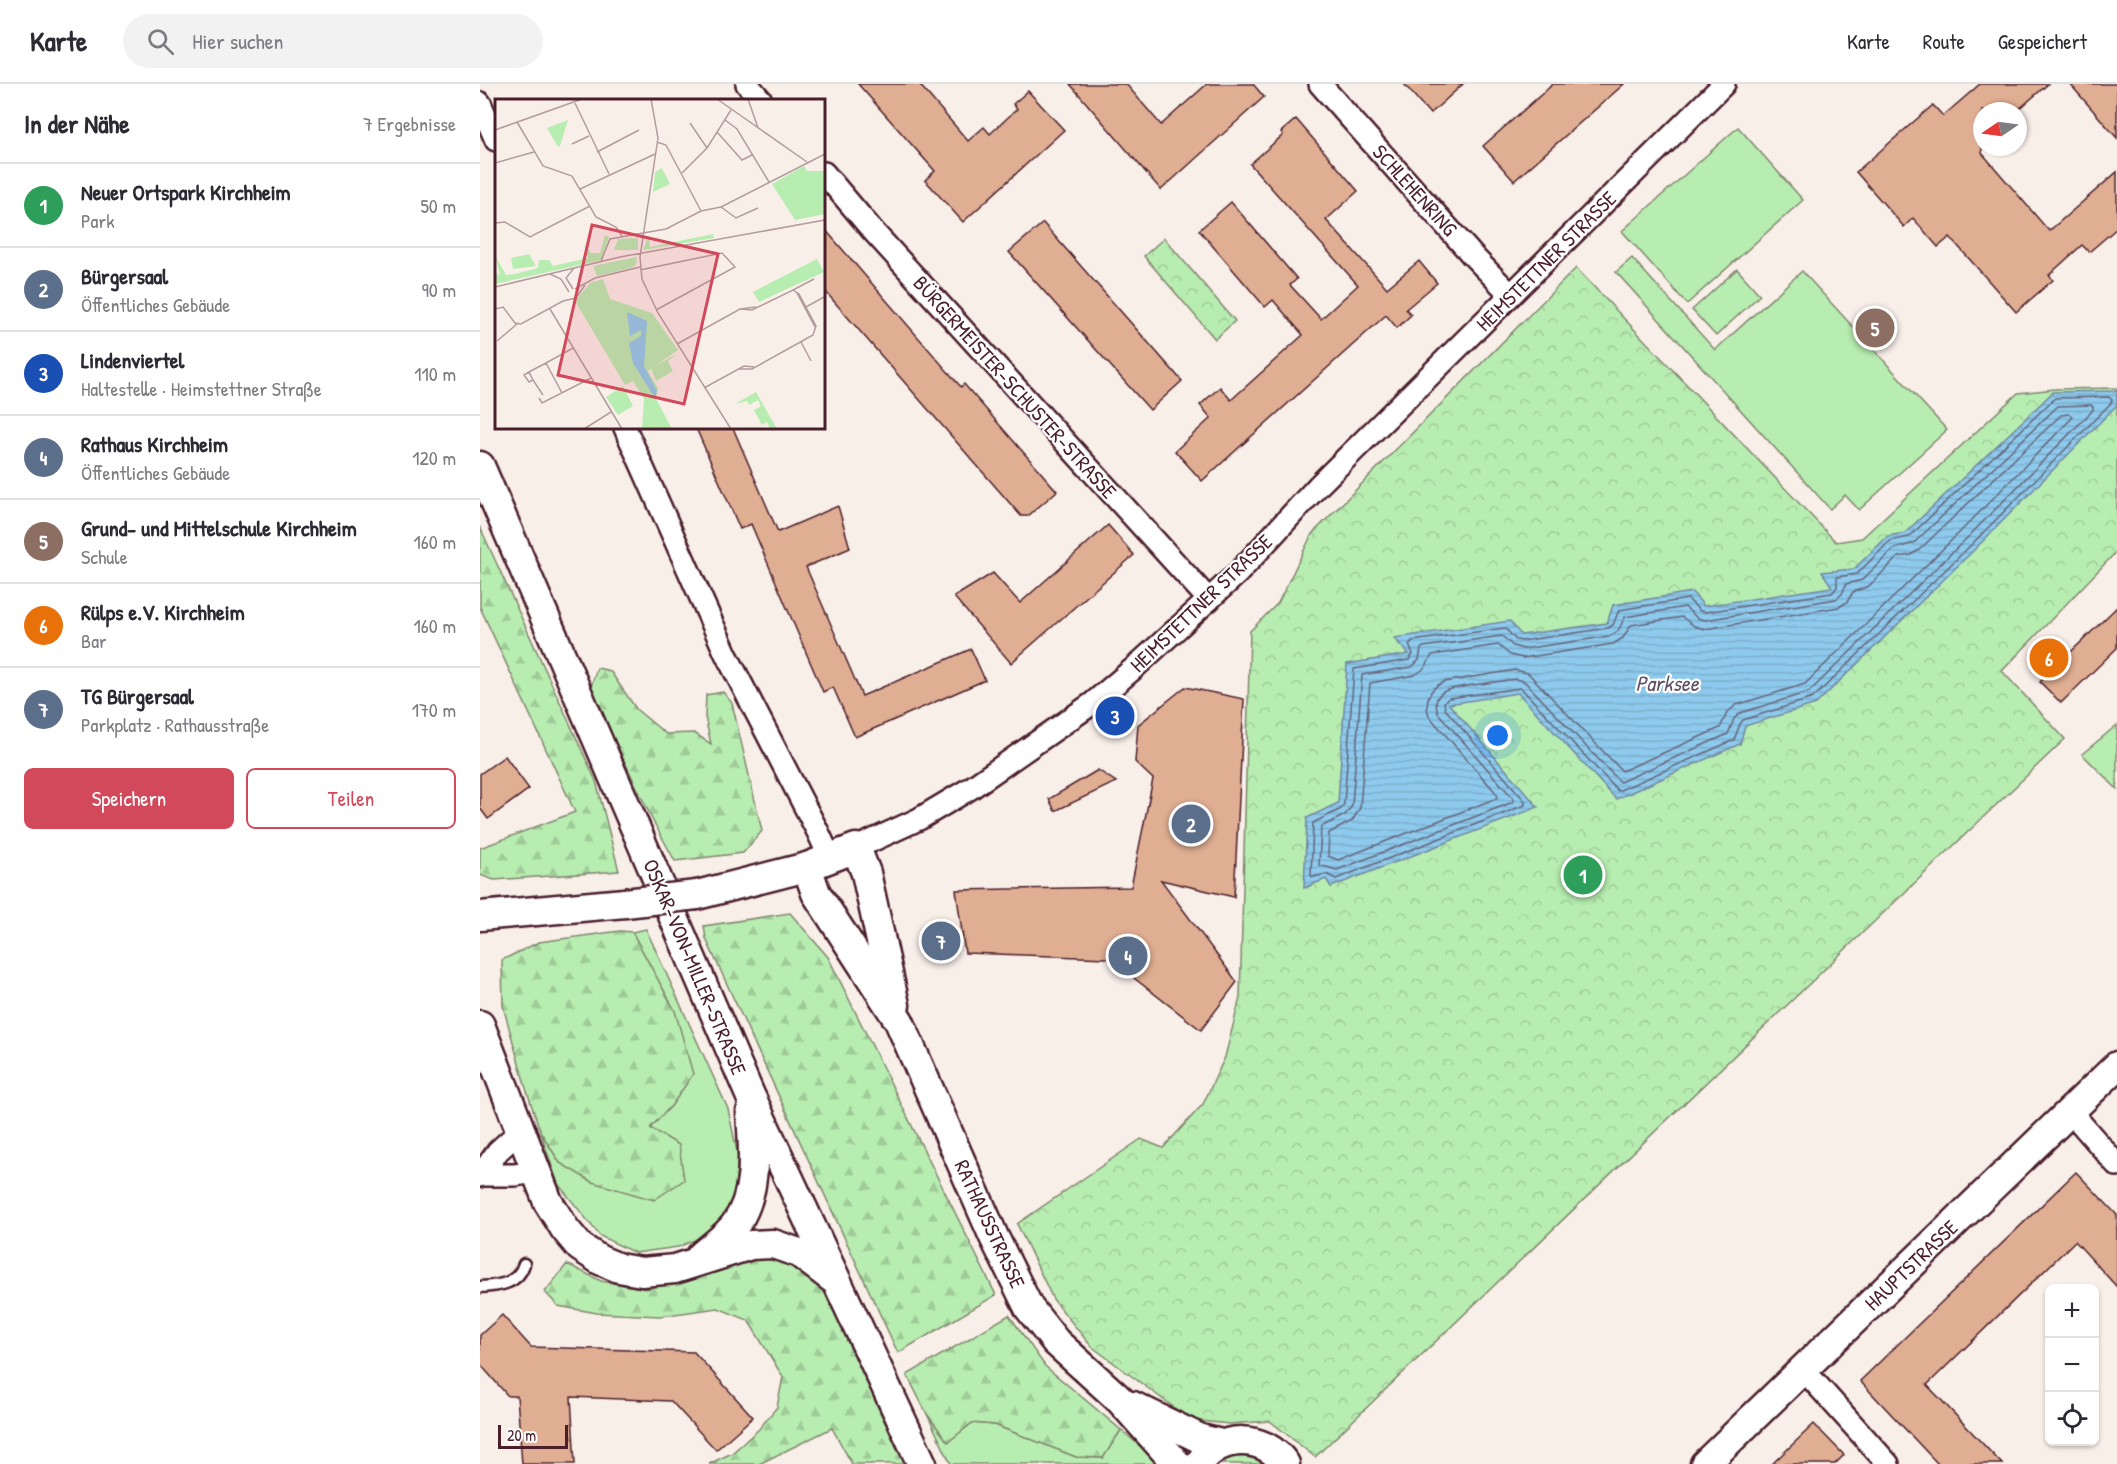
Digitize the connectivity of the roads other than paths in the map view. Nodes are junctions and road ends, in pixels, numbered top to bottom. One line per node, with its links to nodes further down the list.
1 (747, 84): 4 (street)
2 (1320, 84): 8 (street, SCHLEHENRING)
3 (1724, 84): 8 (street, HEIMSTETTNER STRASSE)
4 (760, 99)
5 (480, 102): 6 (street)
6 (495, 138)
7 (825, 174): 11 (street, BÜRGERMEISTER-SCHUSTER-STRASSE)
8 (1511, 295): 11 (street, HEIMSTETTNER STRASSE)
9 (625, 429): 13 (street)
10 (480, 466): 18 (street, OSKAR-VON-MILLER-STRASSE)
11 (1209, 600): 12 (street, HEIMSTETTNER STRASSE)
12 (856, 848): 13 (street, HEIMSTETTNER STRASSE); 15 (street, RATHAUSSTRASSE)
13 (818, 862): 14 (street, HEIMSTETTNER STRASSE, bridge); 15 (street, RATHAUSSTRASSE)
14 (480, 916)
15 (899, 1021): 29 (street, RATHAUSSTRASSE)
16 (480, 1025): 20 (street)
17 (2117, 1066): 19 (street, HAUPTSTRASSE)
18 (750, 1095): 24 (street); 26 (street, OSKAR-VON-MILLER-STRASSE)
19 (2070, 1111): 21 (street); 28 (street, HAUPTSTRASSE)
20 (520, 1131): 22 (street); 23 (street)
21 (2117, 1165)
22 (537, 1172): 23 (street); 24 (street)
23 (481, 1175)
24 (695, 1262): 26 (street)
25 (524, 1264): 27 (lane)
26 (835, 1280): 31 (street, OSKAR-VON-MILLER-STRASSE)
27 (480, 1287)
28 (1803, 1369): 35 (street, HAUPTSTRASSE); 36 (street)
29 (1120, 1400): 30 (street, RATHAUSSTRASSE); 32 (street, RATHAUSSTRASSE)
30 (1222, 1444): 33 (street); 34 (street)
31 (922, 1464)
32 (1177, 1464)
33 (1199, 1464)
34 (1285, 1464)
35 (1705, 1464)
36 (1888, 1464)

